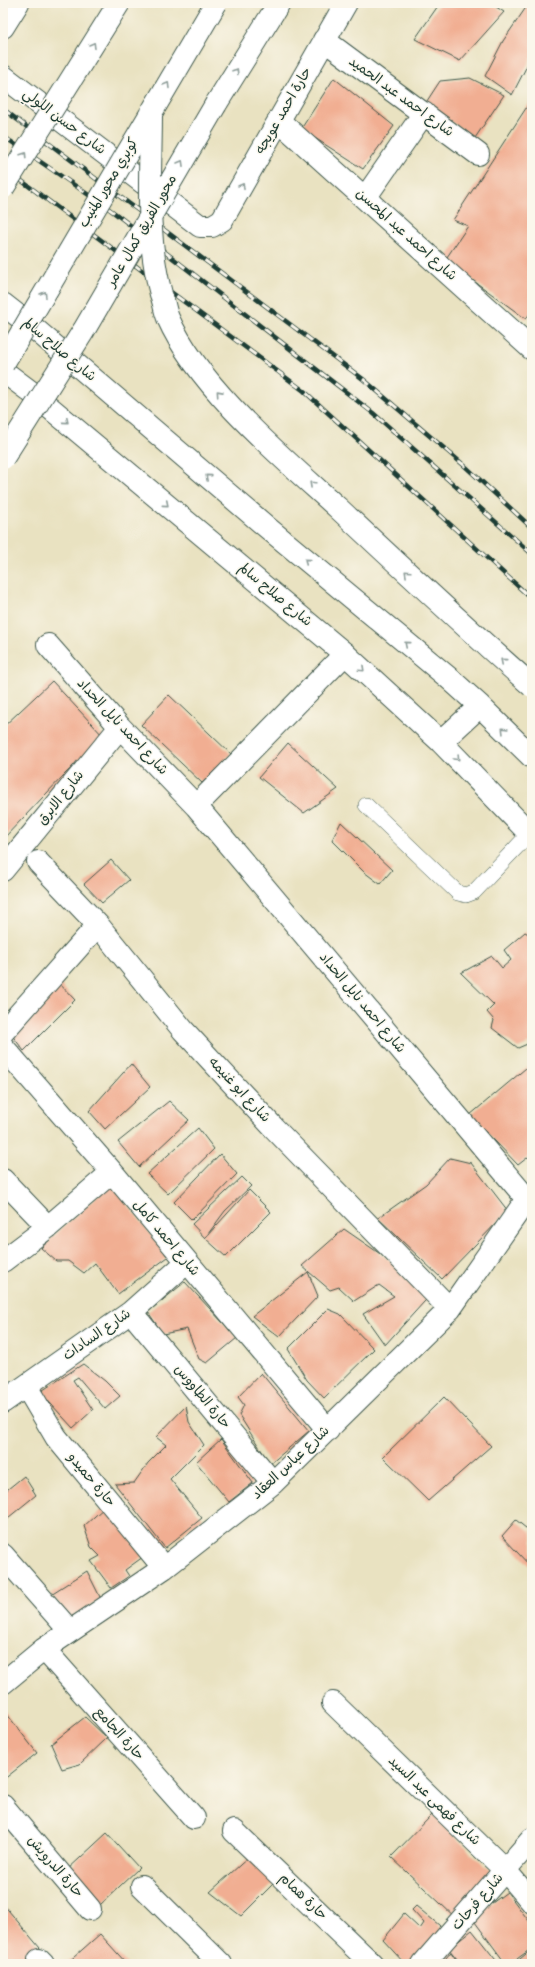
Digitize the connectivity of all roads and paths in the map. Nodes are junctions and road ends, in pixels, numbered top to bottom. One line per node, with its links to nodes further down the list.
1 (18, 3): 6 (main road)
2 (119, 3): 13 (main road, one-way to 2, bridge)
3 (216, 3): 9 (main road, كوبري محور المنيب, one-way to 3, bridge)
4 (279, 3): 20 (main road, محور الفريق كمال عامر, one-way to 4, bridge)
5 (346, 3): 7 (main road, حارة احمد عويجه)
6 (3, 27)
7 (324, 40): 10 (main road, شارع احمد عبد الحميد); 11 (main road, حارة احمد عويجه)
8 (3, 76): 15 (main road, شارع حسن اللولي)
9 (151, 112): 18 (main road, كوبري محور المنيب, one-way to 9, bridge); 23 (main road, one-way to 9, bridge)
10 (424, 114): 12 (main road, شارع احمد عبد الحميد); 14 (main road)
11 (279, 121): 14 (main road, شارع احمد عبد المحسن); 15 (main road, حارة احمد عويجه, one-way to 11)
12 (478, 154)
13 (3, 188)
14 (365, 198): 17 (main road, شارع احمد عبد المحسن)
15 (222, 220)
16 (3, 304): 24 (main road, شارع صلاح سالم, one-way to 16)
17 (532, 349)
18 (3, 364)
19 (3, 371): 22 (main road, شارع صلاح سالم, one-way to 22)
20 (3, 458)
21 (48, 645): 25 (main road, شارع احمد نايل الحداد)
22 (345, 654): 26 (main road, شارع صلاح سالم, one-way to 26); 29 (main road)
23 (532, 686)
24 (480, 706): 26 (main road); 27 (main road, شارع صلاح سالم, one-way to 24)
25 (120, 727): 29 (main road, شارع احمد نايل الحداد); 32 (main road, شارع الابرق)
26 (441, 742): 30 (main road, شارع صلاح سالم, one-way to 30)
27 (532, 757)
28 (366, 805): 30 (lane)
29 (196, 806): 38 (main road, شارع احمد نايل الحداد)
30 (531, 835)
31 (38, 862): 33 (main road, شارع ابو غنيمه)
32 (3, 870)
33 (98, 925): 34 (main road); 42 (main road, شارع ابو غنيمه)
34 (3, 1032)
35 (3, 1048): 36 (main road, شارع احمد كامل)
36 (112, 1172): 39 (main road); 41 (main road, شارع احمد كامل)
37 (3, 1180): 39 (main road)
38 (530, 1197): 42 (main road, شارع عباس العقاد)
39 (48, 1227): 40 (main road)
40 (3, 1261)
41 (186, 1263): 43 (main road, شارع السادات); 46 (main road, شارع احمد كامل)
42 (450, 1308): 46 (main road, شارع عباس العقاد)
43 (131, 1312): 44 (main road, شارع السادات); 47 (main road, حارة الطاووس)
44 (26, 1386): 45 (main road, شارع السادات); 49 (main road, حارة حميدو)
45 (3, 1402)
46 (328, 1430): 47 (main road, شارع عباس العقاد)
47 (273, 1483): 49 (main road, شارع عباس العقاد)
48 (3, 1555): 50 (main road)
49 (164, 1568): 50 (main road, شارع عباس العقاد)
50 (70, 1631): 51 (main road, شارع عباس العقاد)
51 (44, 1650): 52 (main road, شارع عباس العقاد); 55 (main road, حارة الجامع)
52 (3, 1683)
53 (333, 1703): 58 (main road, شارع فهمى عبد السيد)
54 (3, 1806): 61 (main road, حارة الدرويش)
55 (194, 1818)
56 (234, 1831): 63 (main road, حارة همام)
57 (532, 1840): 58 (main road, شارع فرحات)
58 (505, 1870): 60 (main road, شارع فهمى عبد السيد); 64 (main road, شارع فرحات)
59 (142, 1886): 62 (main road)
60 (532, 1902)
61 (90, 1909)
62 (221, 1964)
63 (372, 1964)
64 (423, 1964)

